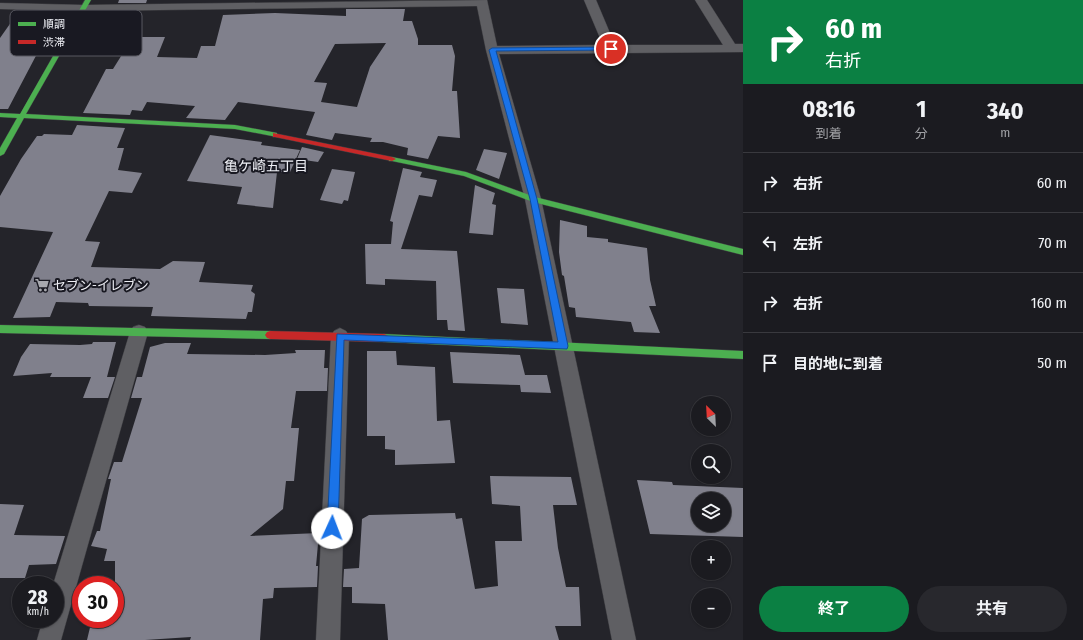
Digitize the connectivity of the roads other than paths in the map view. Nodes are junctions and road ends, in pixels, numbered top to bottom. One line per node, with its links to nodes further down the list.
1 (590, 0): 7 (street)
2 (700, 0): 6 (street)
3 (481, 1): 4 (street); 8 (street)
4 (86, 4): 5 (street)
5 (0, 6)
6 (737, 48): 7 (street)
7 (611, 49): 8 (street)
8 (492, 50): 13 (street)
9 (56, 56): 11 (street)
10 (0, 115): 11 (street)
11 (22, 116): 12 (street); 13 (street)
12 (0, 154)
13 (533, 199): 14 (street); 18 (street)
14 (743, 252)
15 (0, 328): 16 (street)
16 (139, 332): 17 (street); 20 (street)
17 (340, 336): 18 (street); 21 (street)
18 (564, 346): 19 (street); 22 (street)
19 (743, 355)
20 (49, 640)
21 (328, 640)
22 (624, 640)

